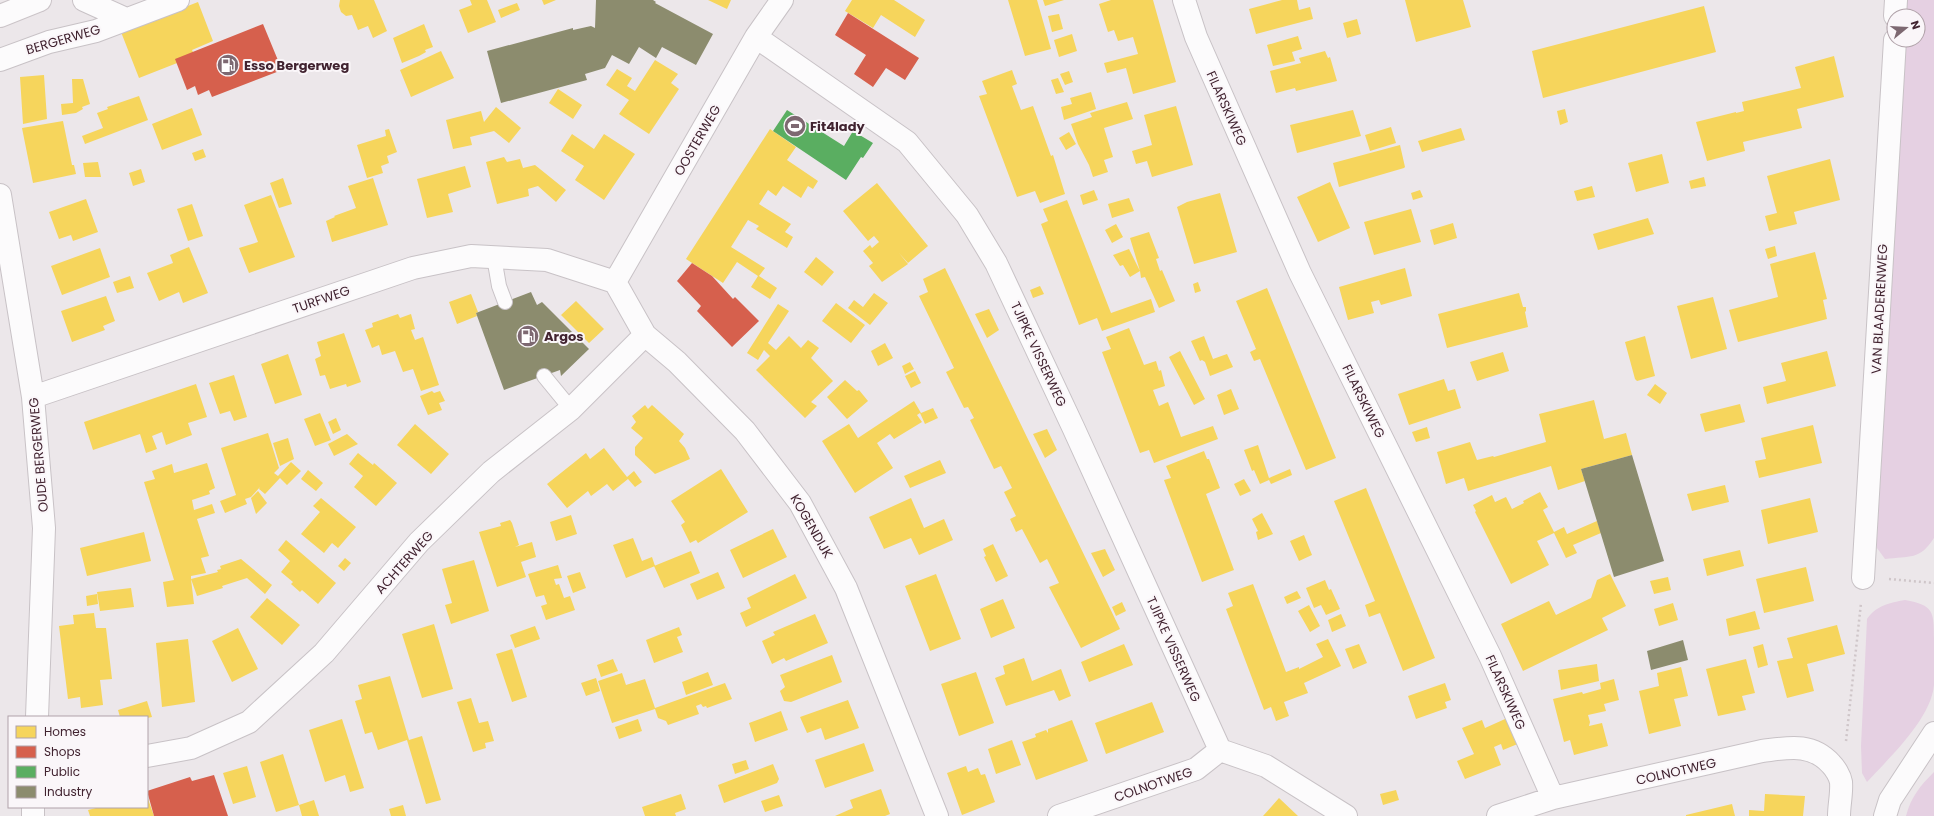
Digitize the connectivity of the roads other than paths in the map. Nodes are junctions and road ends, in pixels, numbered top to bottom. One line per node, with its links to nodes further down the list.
1 (84, 0): 7 (street, BERGERWEG)
2 (178, 0): 7 (street, BERGERWEG)
3 (782, 0): 8 (street, OOSTERWEG)
4 (1184, 0): 24 (street, FILARSKIWEG)
5 (35, 1): 6 (street)
6 (0, 16)
7 (126, 19): 10 (street, BERGERWEG)
8 (756, 37): 13 (street, OOSTERWEG); 22 (street, TJIPKE VISSERWEG)
9 (1894, 48): 19 (street, VAN BLAADERENWEG)
10 (3, 59)
11 (0, 194): 17 (street, OUDE BERGERWEG)
12 (494, 257): 13 (street, TURFWEG); 14 (lane); 17 (street, TURFWEG)
13 (615, 282): 15 (street, KOGENDIJK)
14 (505, 302)
15 (645, 335): 18 (street, ACHTERWEG); 25 (street, KOGENDIJK)
16 (544, 376): 18 (lane)
17 (33, 397): 20 (street, OUDE BERGERWEG)
18 (571, 409): 23 (street, ACHTERWEG)
19 (1863, 578)
20 (37, 716)
21 (1934, 732): 30 (street)
22 (1220, 750): 26 (street, COLNOTWEG); 27 (street)
23 (148, 756)
24 (1553, 798): 28 (street, COLNOTWEG); 29 (street, COLNOTWEG)
25 (937, 816)
26 (1059, 816)
27 (1346, 816)
28 (1498, 816)
29 (1839, 816)
30 (1885, 816)

